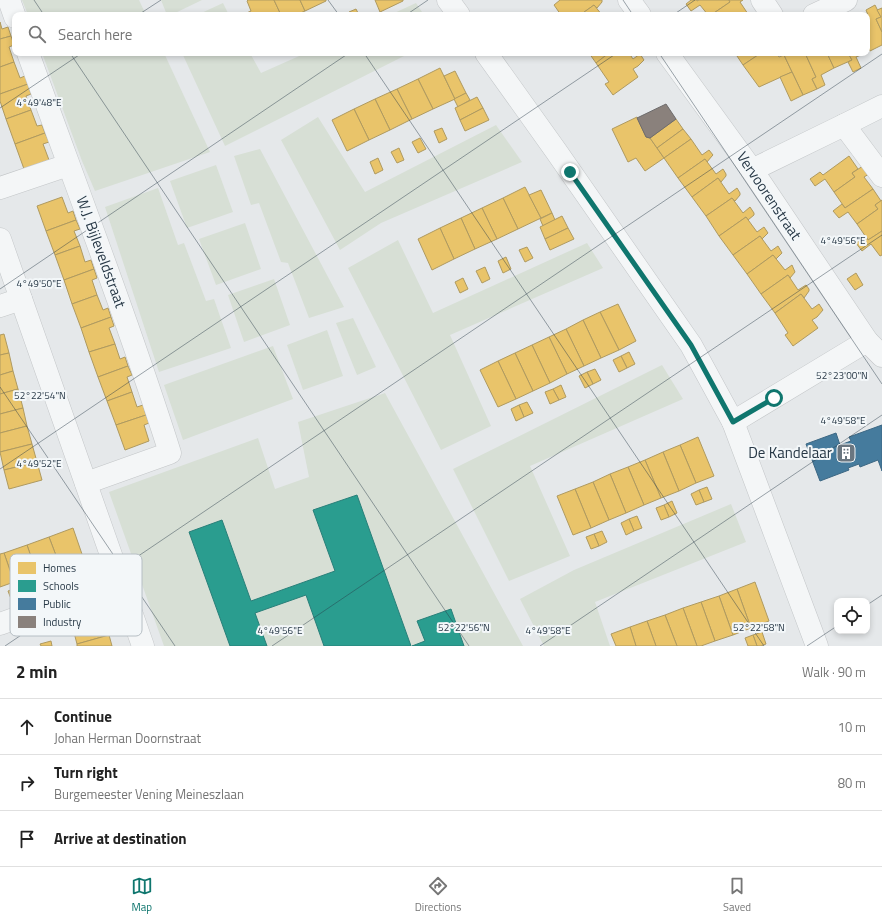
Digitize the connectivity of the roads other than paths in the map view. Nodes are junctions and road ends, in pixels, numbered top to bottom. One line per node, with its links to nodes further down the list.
1 (9, 0): 6 (street)
2 (448, 0): 7 (street)
3 (629, 0): 8 (street)
4 (762, 0): 9 (street)
5 (846, 0): 10 (street)
6 (13, 12)
7 (457, 12)
8 (638, 12)
9 (770, 12)
10 (820, 12)
11 (29, 56): 16 (street, W.J. Bijleveldstraat)
12 (488, 56): 24 (street)
13 (669, 56): 17 (street, Vervoorenstraat)
14 (882, 106): 15 (street)
15 (844, 125): 17 (street); 18 (street)
16 (68, 164): 19 (street); 25 (street, W.J. Bijleveldstraat)
17 (752, 170): 23 (street, Vervoorenstraat)
18 (882, 176)
19 (0, 188)
20 (0, 239): 21 (street)
21 (21, 299): 22 (street); 25 (street)
22 (0, 306)
23 (874, 349): 24 (street)
24 (733, 422): 31 (street)
25 (86, 483): 26 (street)
26 (111, 554)
27 (10, 620): 28 (street)
28 (0, 624)
29 (139, 636): 30 (street)
30 (143, 646)
31 (817, 646)

